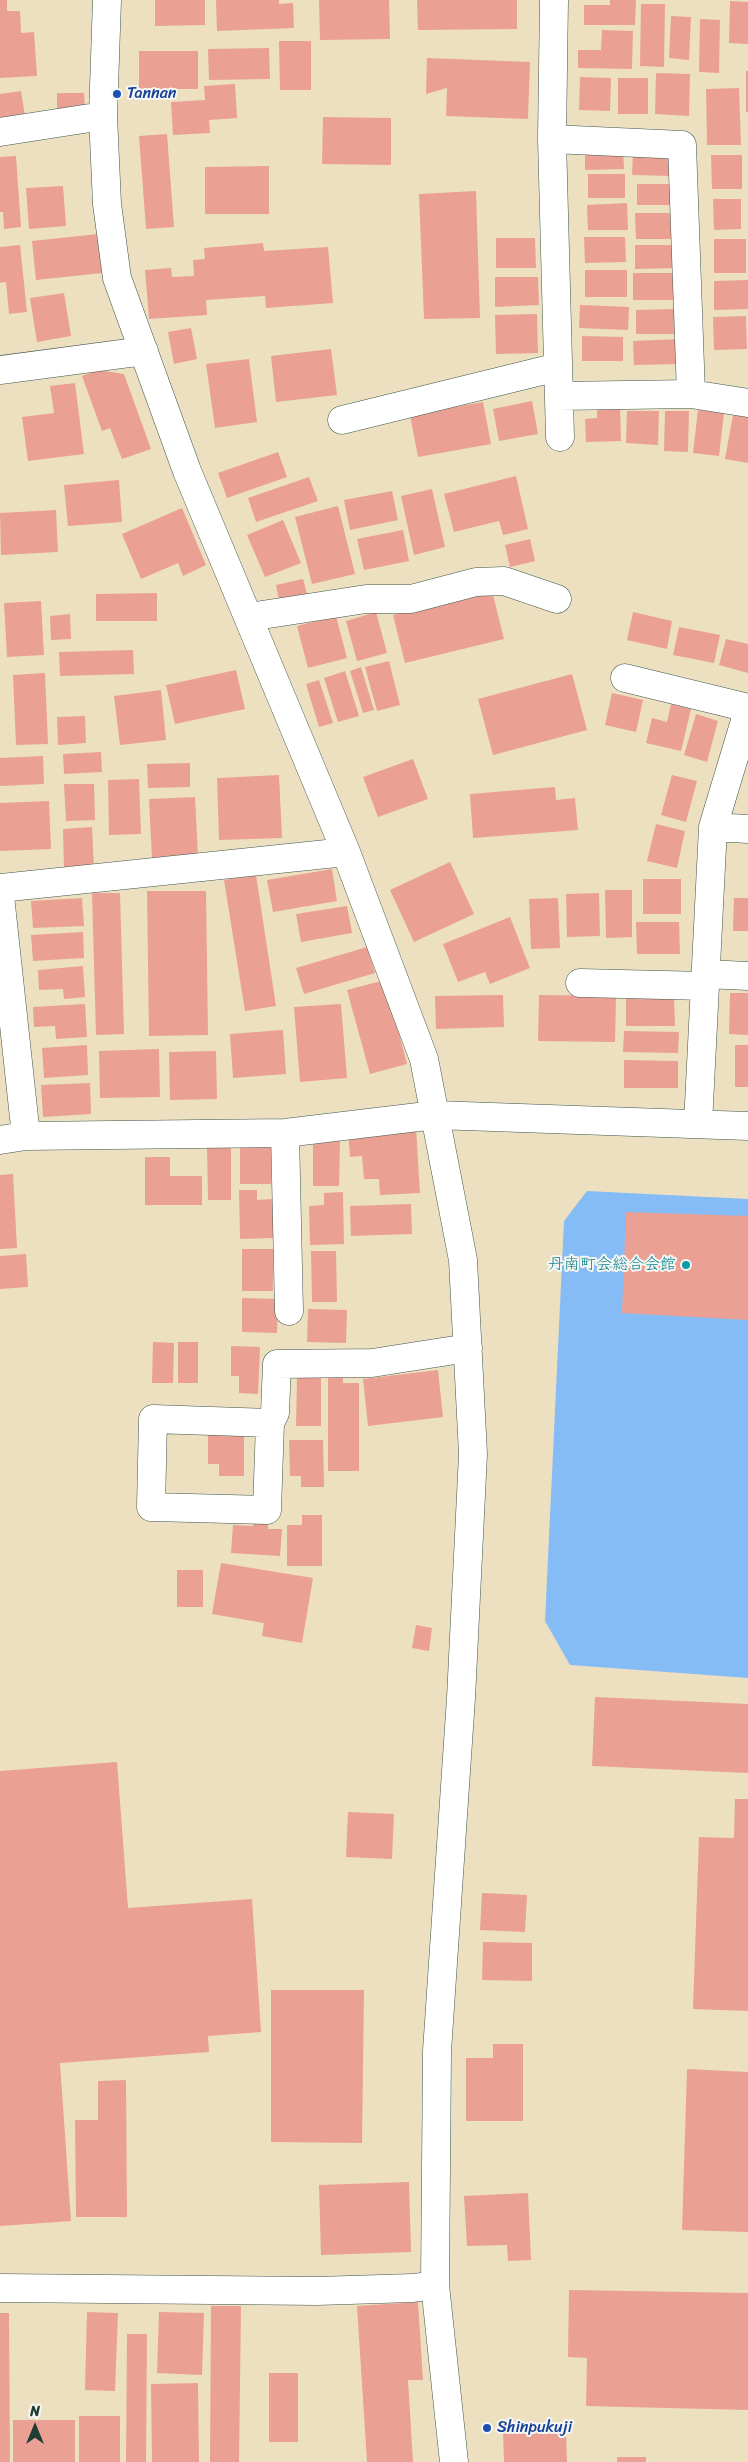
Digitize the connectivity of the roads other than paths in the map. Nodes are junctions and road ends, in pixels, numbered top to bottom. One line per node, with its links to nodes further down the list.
1 (107, 0): 3 (street)
2 (554, 0): 5 (street)
3 (103, 116): 4 (street); 6 (street)
4 (0, 132)
5 (552, 139): 7 (street); 9 (street)
6 (144, 352): 8 (street); 15 (street)
7 (558, 367): 10 (street); 12 (street)
8 (0, 370)
9 (691, 394): 10 (street); 11 (street)
10 (559, 396): 13 (street)
11 (748, 402)
12 (342, 420)
13 (560, 437)
14 (557, 599): 15 (street)
15 (249, 617): 20 (street)
16 (625, 678): 17 (street)
17 (748, 710): 18 (street)
18 (713, 827): 19 (street); 24 (street)
19 (748, 829)
20 (346, 852): 21 (street); 26 (street)
21 (0, 888)
22 (0, 896): 30 (street)
23 (748, 976): 24 (street)
24 (705, 980): 25 (street); 27 (street)
25 (580, 983)
26 (435, 1115): 27 (street); 29 (street); 32 (street)
27 (698, 1124): 28 (street)
28 (748, 1126)
29 (286, 1133): 30 (street); 31 (street)
30 (13, 1138)
31 (289, 1311)
32 (468, 1348): 33 (street); 34 (street)
33 (270, 1423): 33 (street)
34 (435, 2285): 35 (street); 36 (street)
35 (0, 2288)
36 (454, 2462)

